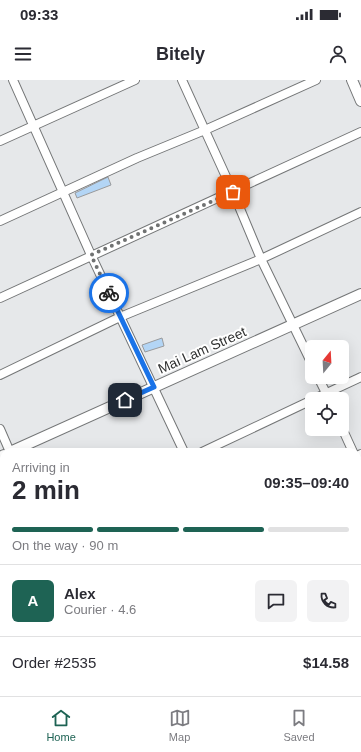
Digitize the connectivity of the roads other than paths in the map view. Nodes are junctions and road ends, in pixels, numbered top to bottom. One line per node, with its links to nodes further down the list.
1 (13, 80): 7 (street)
2 (135, 80): 7 (street)
3 (182, 80): 8 (street)
4 (316, 80): 8 (street)
5 (352, 80): 6 (street)
6 (361, 102)
7 (33, 127): 10 (street); 11 (street)
8 (205, 130): 11 (street); 12 (street)
9 (361, 132): 12 (street)
10 (0, 141)
11 (63, 192): 14 (street); 15 (street)
12 (233, 192): 15 (street); 16 (street)
13 (361, 212): 16 (street)
14 (0, 221)
15 (91, 255): 18 (street); 19 (street)
16 (261, 259): 19 (street); 20 (street)
17 (361, 294): 20 (street, Mai Lam Street)
18 (0, 298)
19 (120, 317): 22 (street); 24 (street)
20 (292, 325): 21 (street); 24 (street, Mai Lam Street)
21 (305, 350)
22 (0, 375)
23 (361, 378): 25 (street)
24 (154, 387): 30 (street, Mai Lam Street); 31 (street)
25 (335, 392)
26 (305, 404): 32 (street)
27 (0, 429): 29 (street)
28 (346, 436): 33 (street)
29 (8, 448)
30 (19, 448)
31 (182, 448)
32 (211, 448)
33 (351, 448)

